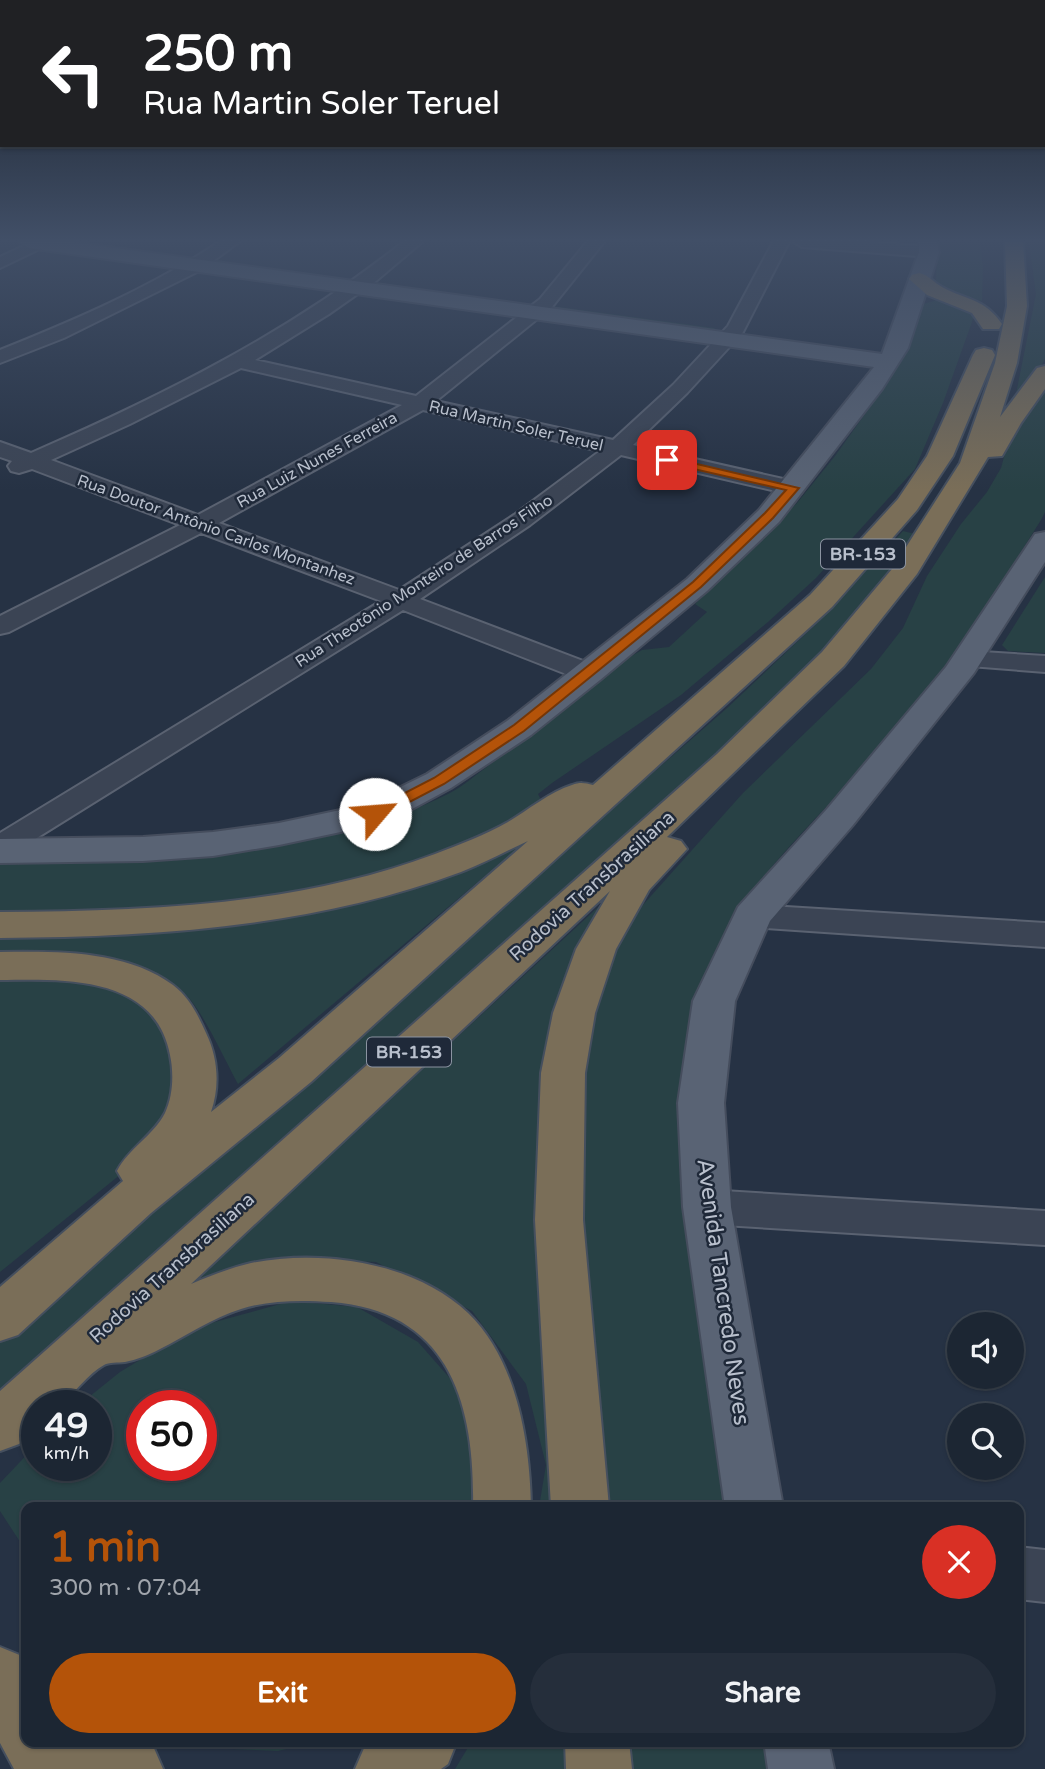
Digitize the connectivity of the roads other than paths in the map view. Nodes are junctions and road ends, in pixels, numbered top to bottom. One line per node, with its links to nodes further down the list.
1 (991, 324): 28 (highway, BR-153)
2 (76, 325): 11 (street)
3 (299, 325): 12 (street)
4 (520, 325): 14 (street, Rua Luiz Nunes Ferreira)
5 (666, 325): 9 (main road)
6 (735, 325): 9 (street, Rua Theotônio Monteiro de Barros Filho)
7 (904, 325): 10 (main road)
8 (1013, 325): 18 (highway, Rodovia Transbrasiliana / BR-153)
9 (730, 333): 10 (main road); 16 (street, Rua Theotônio Monteiro de Barros Filho)
10 (892, 355): 20 (main road)
11 (0, 357)
12 (239, 362): 14 (street, Rua Martin Soler Teruel); 17 (street)
13 (1045, 373): 18 (highway)
14 (419, 404): 16 (street, Rua Martin Soler Teruel); 21 (street, Rua Luiz Nunes Ferreira)
15 (0, 449): 17 (street, Rua Doutor Antônio Carlos Montanhez)
16 (617, 449): 20 (street, Rua Martin Soler Teruel); 23 (street, Rua Theotônio Monteiro de Barros Filho)
17 (30, 461): 19 (street); 21 (street, Rua Doutor Antônio Carlos Montanhez)
18 (973, 463): 29 (highway, Rodovia Transbrasiliana / BR-153)
19 (0, 474)
20 (793, 488): 27 (main road)
21 (200, 524): 23 (street, Rua Doutor Antônio Carlos Montanhez); 24 (street, Rua Luiz Nunes Ferreira)
22 (1045, 540): 25 (main road, Avenida Tancredo Neves)
23 (401, 600): 27 (street, Rua Doutor Antônio Carlos Montanhez); 30 (street, Rua Theotônio Monteiro de Barros Filho)
24 (0, 626)
25 (967, 659): 26 (street); 31 (main road, Avenida Tancredo Neves)
26 (1045, 664)
27 (589, 673): 30 (main road)
28 (653, 752): 32 (highway); 35 (highway, BR-153)
29 (729, 761): 39 (highway, Rodovia Transbrasiliana / BR-153); 42 (highway)
30 (0, 849)
31 (752, 916): 33 (street); 36 (main road, Avenida Tancredo Neves)
32 (0, 925)
33 (1045, 934)
34 (0, 966): 35 (highway)
35 (134, 1199): 38 (highway, BR-153)
36 (707, 1207): 37 (street); 43 (main road, Avenida Tancredo Neves)
37 (1045, 1228)
38 (0, 1320)
39 (90, 1343): 40 (highway, Rodovia Transbrasiliana / BR-153); 41 (highway)
40 (4, 1422)
41 (502, 1502)
42 (580, 1502)
43 (753, 1502)
44 (1024, 1574): 45 (street)
45 (1045, 1576)
46 (37, 1747): 51 (highway)
47 (91, 1747): 52 (highway)
48 (417, 1747): 53 (highway)
49 (597, 1747): 54 (highway)
50 (797, 1747): 55 (main road)
51 (48, 1769)
52 (130, 1769)
53 (388, 1769)
54 (599, 1769)
55 (801, 1769)

